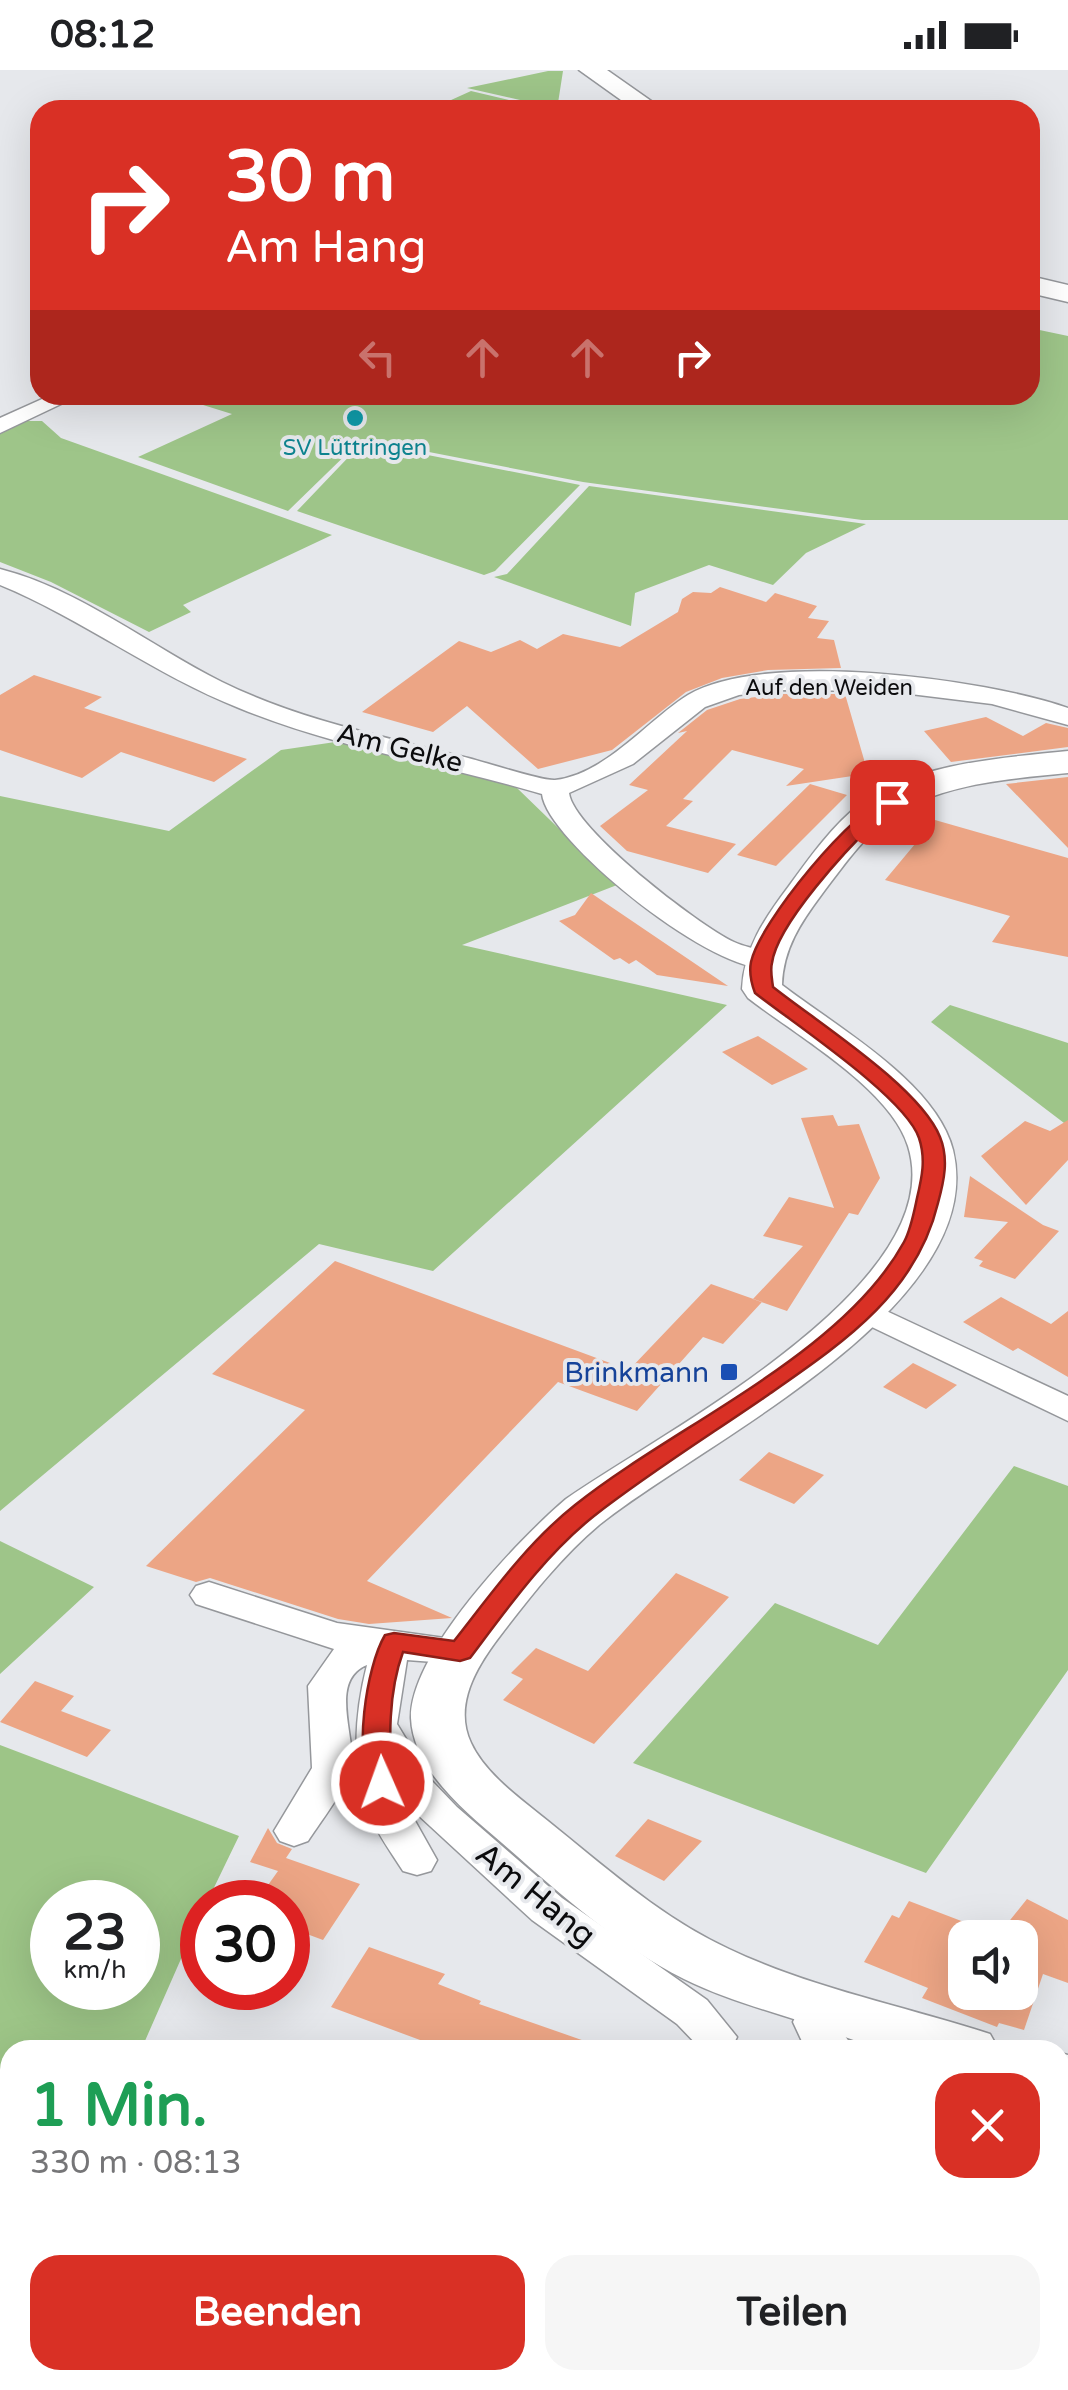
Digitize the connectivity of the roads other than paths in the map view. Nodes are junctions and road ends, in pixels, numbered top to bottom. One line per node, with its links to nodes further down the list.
1 (590, 70): 2 (street)
2 (636, 100)
3 (1040, 287): 4 (street)
4 (1068, 294)
5 (47, 405): 6 (street)
6 (0, 426)
7 (0, 576): 10 (street, Am Gelke)
8 (1068, 716): 10 (street, Auf den Weiden)
9 (1068, 762): 11 (street)
10 (555, 789): 11 (street)
11 (761, 961): 12 (street)
12 (866, 1311): 13 (street); 16 (street)
13 (1068, 1410)
14 (209, 1595): 15 (street)
15 (394, 1642): 16 (street); 17 (street); 18 (street)
16 (460, 1652): 20 (street)
17 (380, 1729): 19 (street); 21 (street, Am Hang)
18 (294, 1832)
19 (417, 1860)
20 (827, 2028): 22 (street)
21 (716, 2037)
22 (904, 2040)

